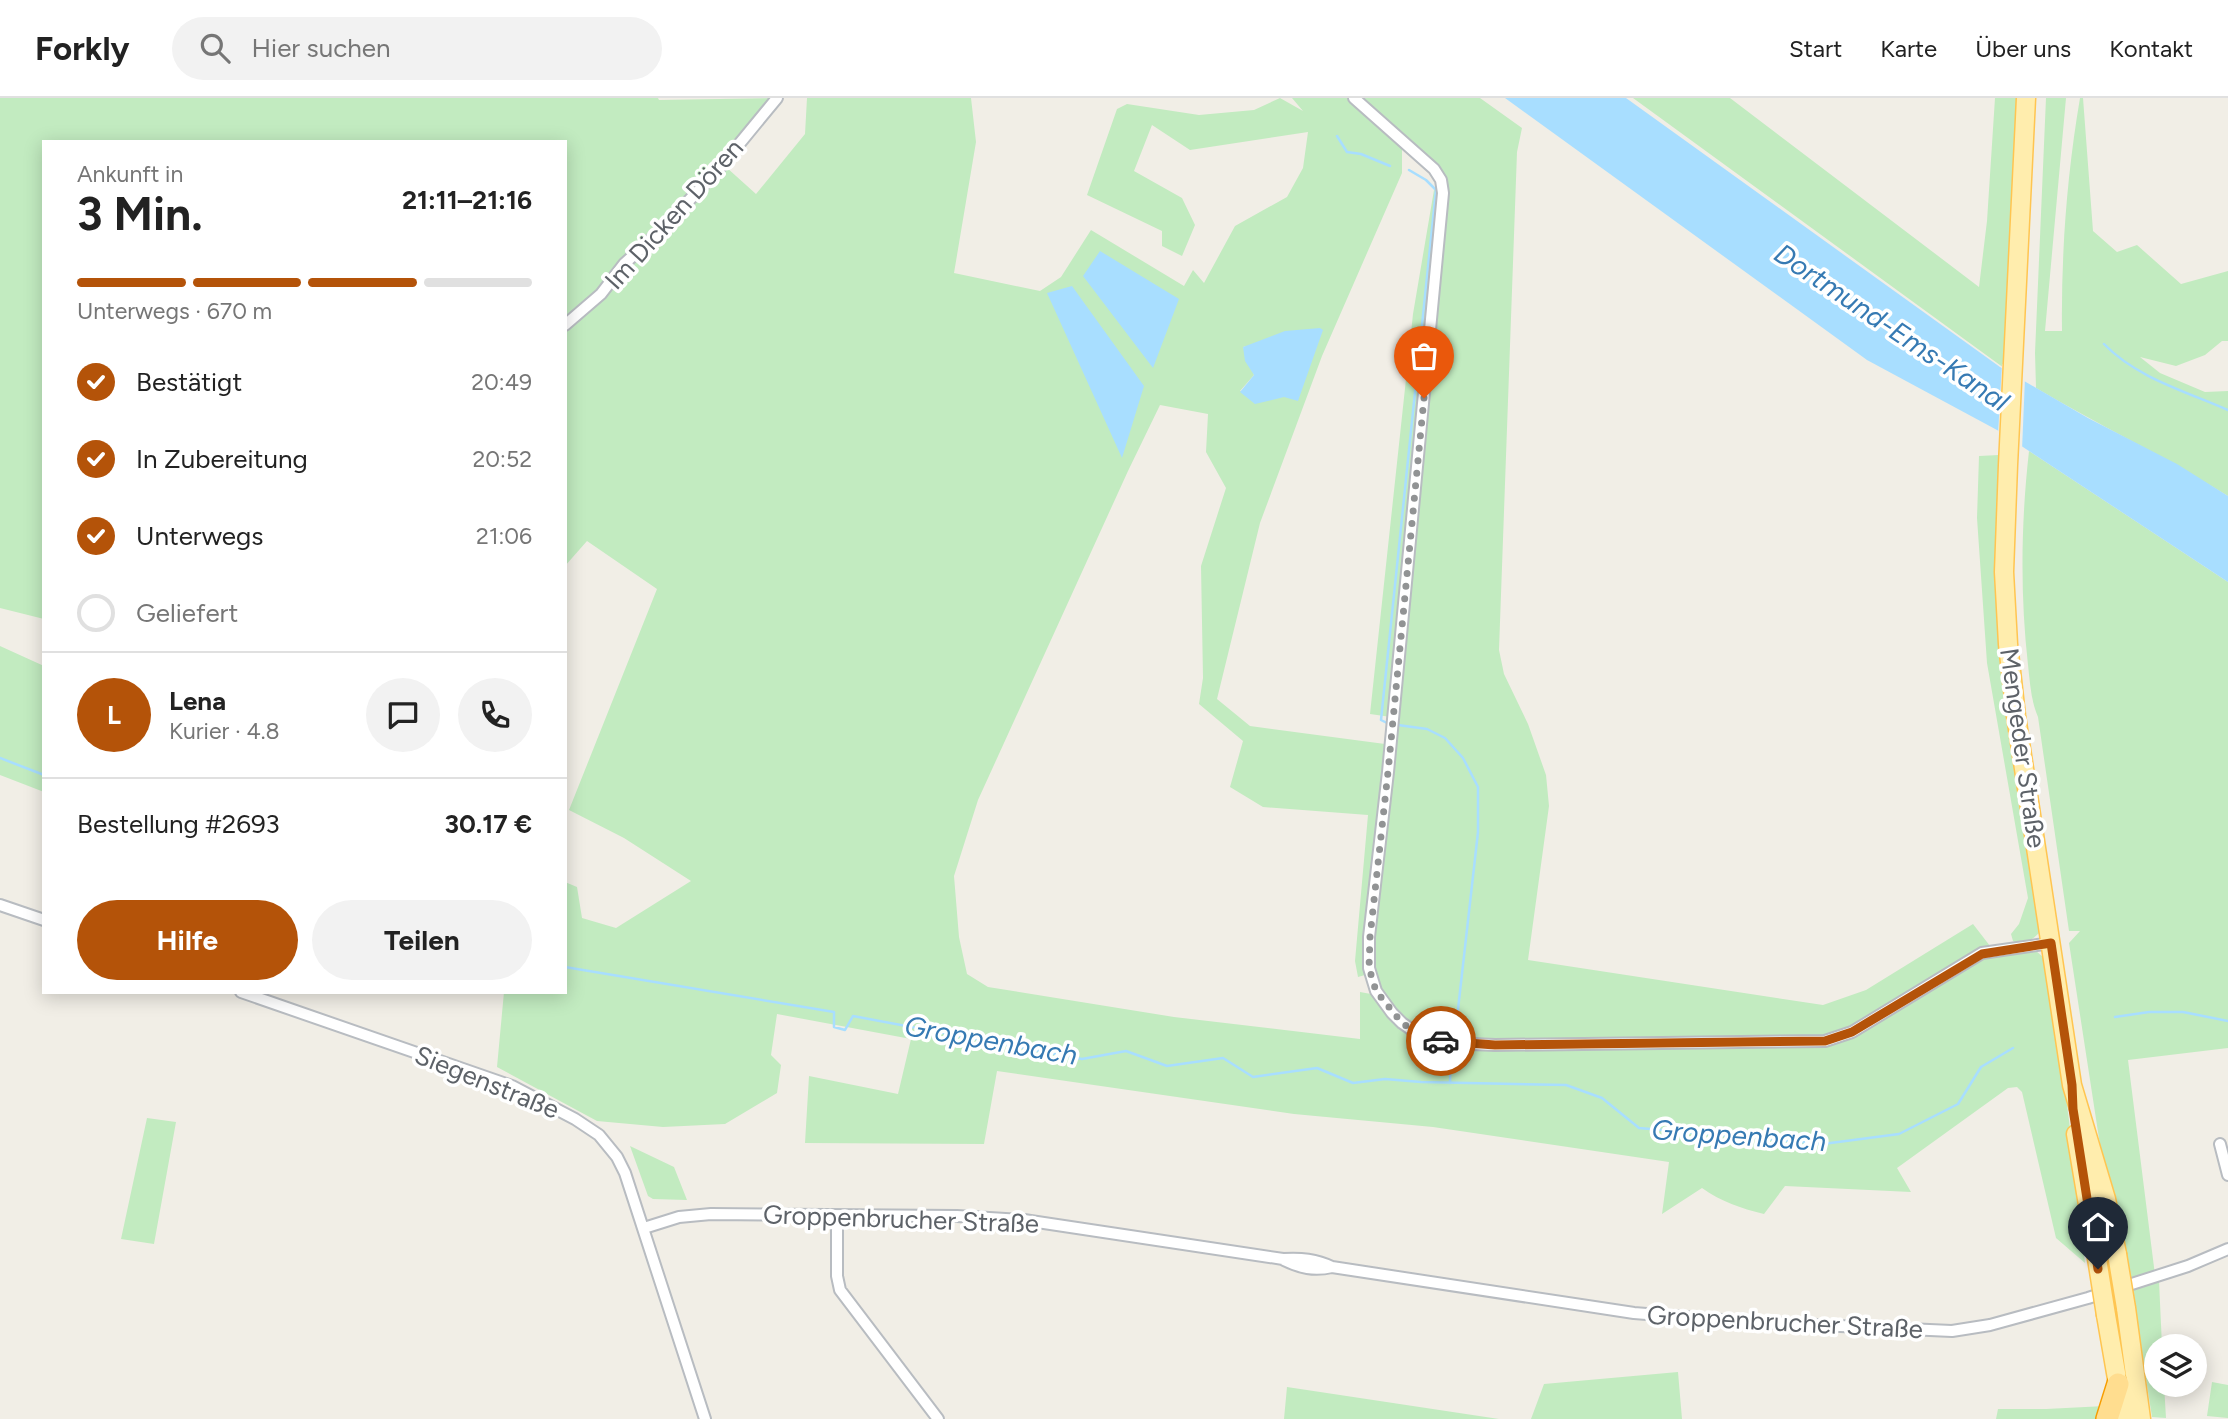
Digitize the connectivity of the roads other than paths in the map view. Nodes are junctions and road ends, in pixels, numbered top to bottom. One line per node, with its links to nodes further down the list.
1 (777, 98): 4 (street, Im Dicken Dören)
2 (1354, 98): 7 (street)
3 (2026, 98): 7 (main road, Mengeder Straße)
4 (567, 323)
5 (0, 905): 6 (street)
6 (42, 919)
7 (2051, 943): 9 (main road, Mengeder Straße)
8 (246, 994): 13 (street, Siegenstraße)
9 (2072, 1085): 15 (main road, bridge); 20 (main road, bridge)
10 (2220, 1144): 11 (street)
11 (2228, 1175)
12 (837, 1216): 13 (street, Groppenbrucher Straße); 14 (street, Groppenbrucher Straße); 16 (street)
13 (644, 1228): 17 (street, Siegenstraße)
14 (2228, 1249)
15 (2118, 1384): 18 (highway); 19 (main road)
16 (936, 1418)
17 (705, 1419)
18 (2107, 1419)
19 (2124, 1419)
20 (2141, 1419)

